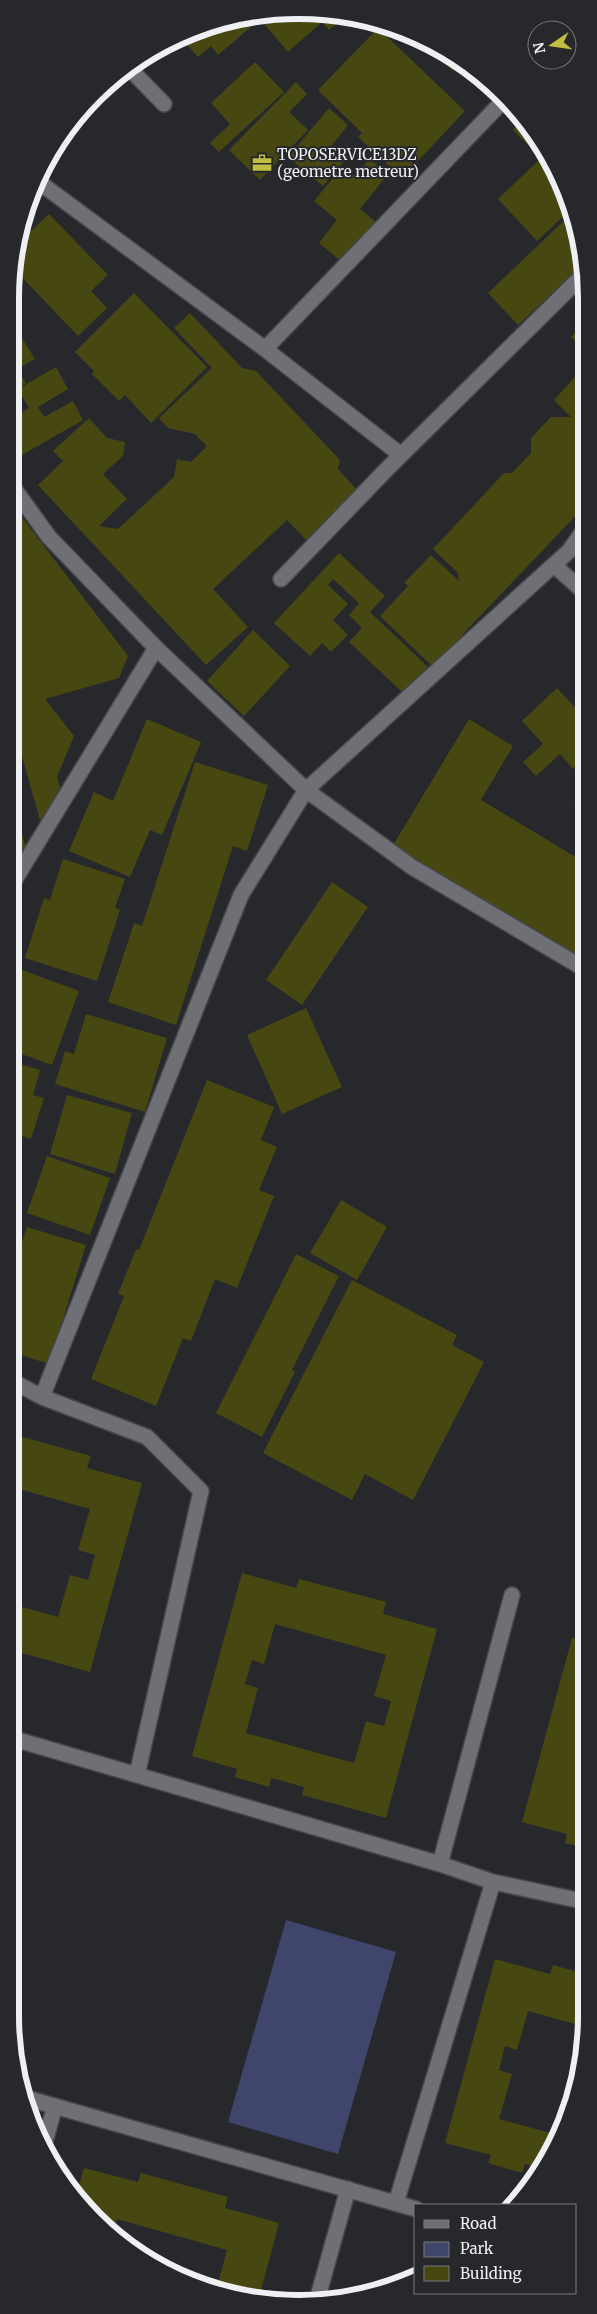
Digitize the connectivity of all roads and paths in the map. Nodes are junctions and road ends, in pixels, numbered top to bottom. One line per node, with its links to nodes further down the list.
1 (133, 73): 2 (street)
2 (164, 104)
3 (500, 105): 6 (street)
4 (43, 185): 6 (street)
5 (578, 278): 7 (street)
6 (264, 349): 7 (street)
7 (401, 455): 11 (street)
8 (19, 496): 13 (street)
9 (578, 538): 10 (street)
10 (554, 564): 12 (street); 14 (street)
11 (281, 579)
12 (578, 586)
13 (156, 648): 14 (street); 15 (street)
14 (306, 790): 16 (street); 18 (street)
15 (19, 873)
16 (578, 965)
17 (19, 1385): 18 (street)
18 (42, 1397): 21 (street)
19 (512, 1595): 22 (street)
20 (19, 1740): 21 (street)
21 (137, 1775): 22 (street)
22 (440, 1864): 23 (street)
23 (493, 1882): 24 (street); 29 (street)
24 (578, 1900)
25 (32, 2100): 26 (street)
26 (55, 2106): 27 (street); 28 (street)
27 (47, 2136)
28 (348, 2189): 29 (street); 31 (street)
29 (396, 2203): 30 (street)
30 (414, 2208)
31 (318, 2295)

